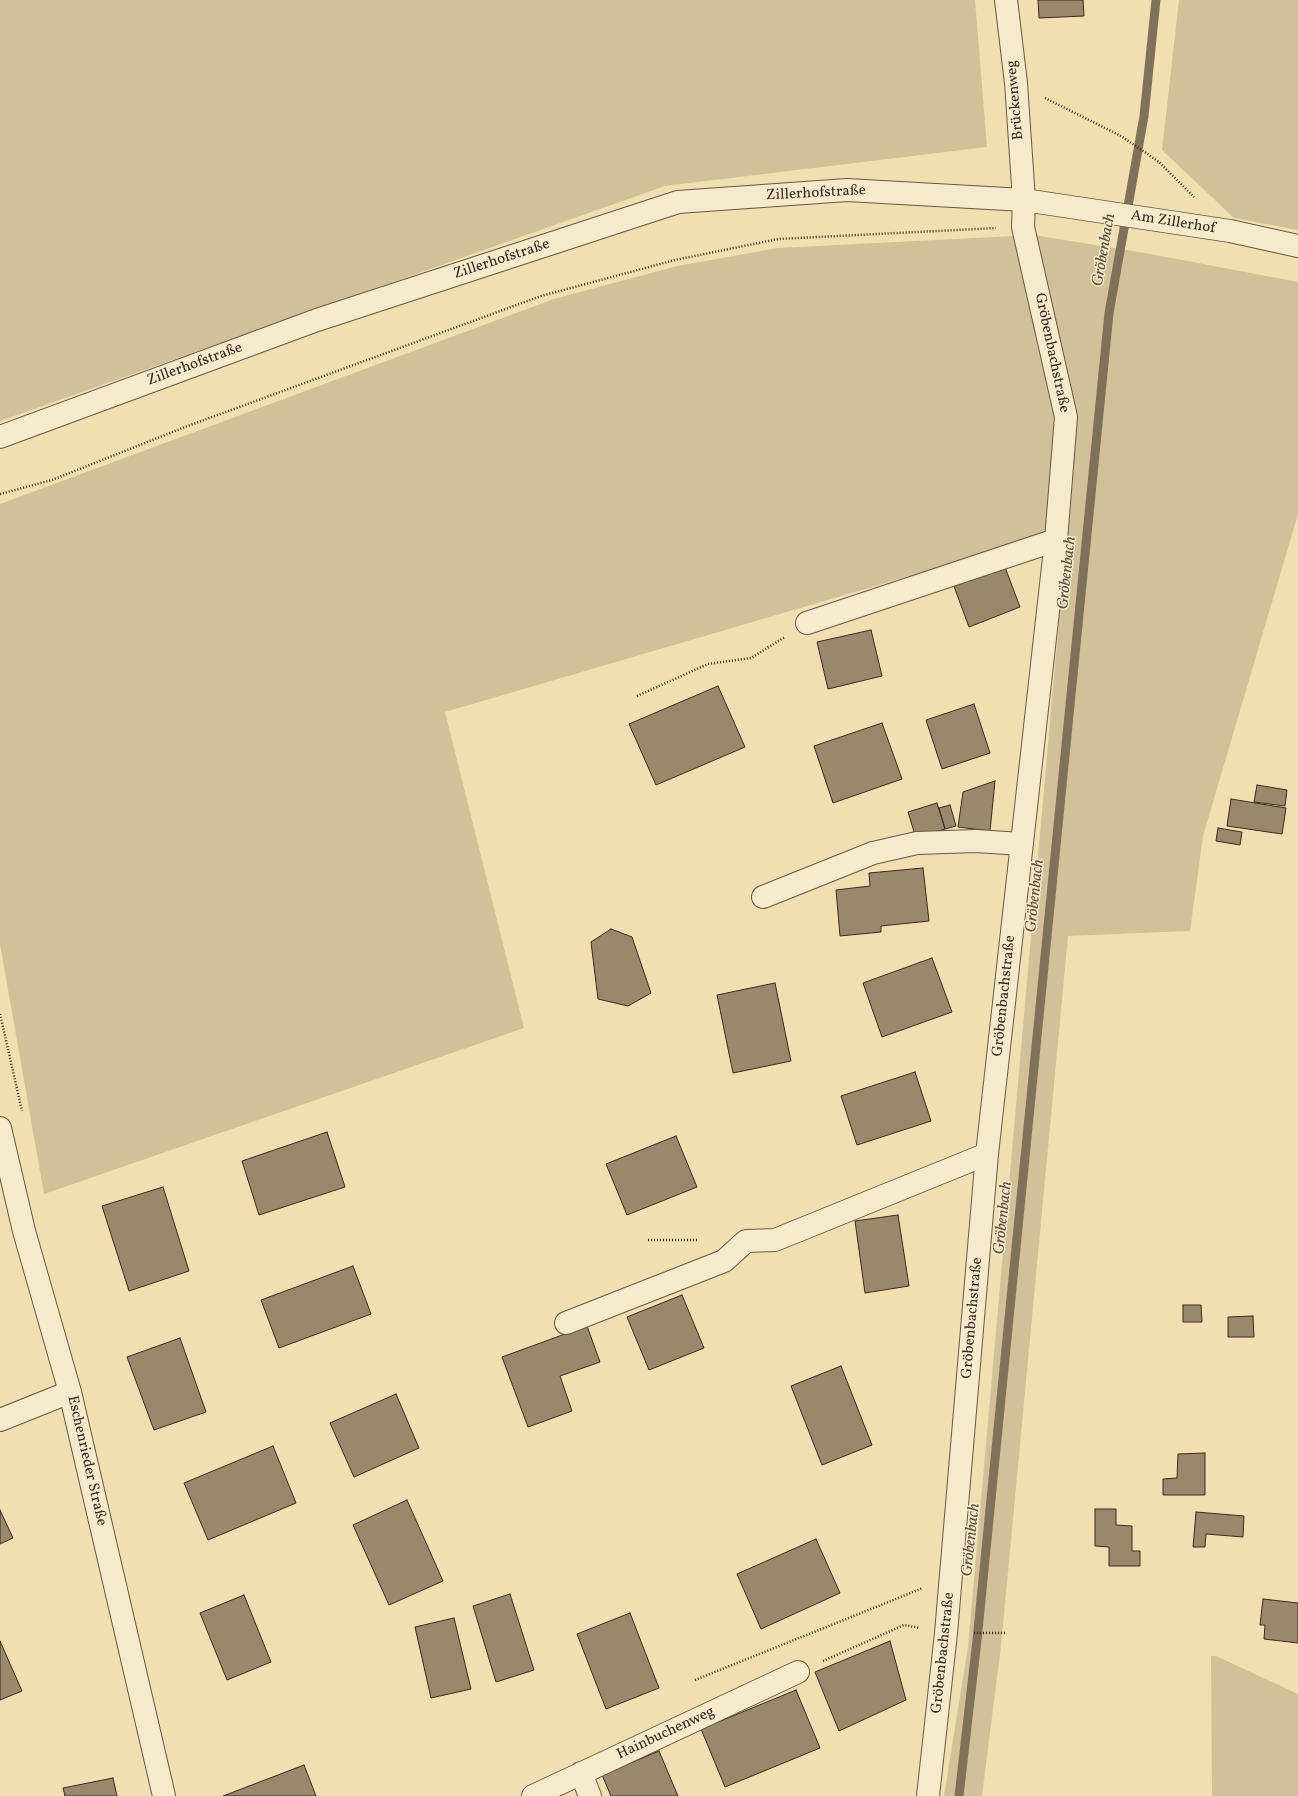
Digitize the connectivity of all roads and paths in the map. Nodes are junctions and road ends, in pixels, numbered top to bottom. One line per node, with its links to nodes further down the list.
1 (1006, 0): 2 (street, Brückenweg)
2 (1016, 83): 3 (path); 4 (street, Brückenweg)
3 (1159, 162)
4 (1024, 200): 5 (street, Gröbenbachstraße); 6 (street, Am Zillerhof); 7 (street, Zillerhofstraße)
5 (1023, 227): 8 (path); 9 (street, Gröbenbachstraße)
6 (1298, 246)
7 (0, 437)
8 (0, 494)
9 (1056, 540): 10 (street); 12 (street, Gröbenbachstraße)
10 (807, 623): 11 (path)
11 (637, 696)
12 (1022, 844): 13 (street); 15 (street, Gröbenbachstraße)
13 (763, 897)
14 (0, 1128): 17 (street, Eschenrieder Straße)
15 (987, 1154): 16 (street); 19 (street, Gröbenbachstraße)
16 (566, 1323)
17 (70, 1392): 18 (street); 25 (street, Eschenrieder Straße)
18 (0, 1420)
19 (951, 1577): 20 (street, Gröbenbachstraße); 23 (path)
20 (946, 1633): 21 (path); 22 (path); 28 (street, Gröbenbachstraße)
21 (1007, 1633)
22 (798, 1672): 24 (street, Hainbuchenweg)
23 (695, 1680)
24 (581, 1773): 26 (street, Hainbuchenweg); 27 (street)
25 (164, 1796)
26 (533, 1796)
27 (590, 1796)
28 (928, 1796)

